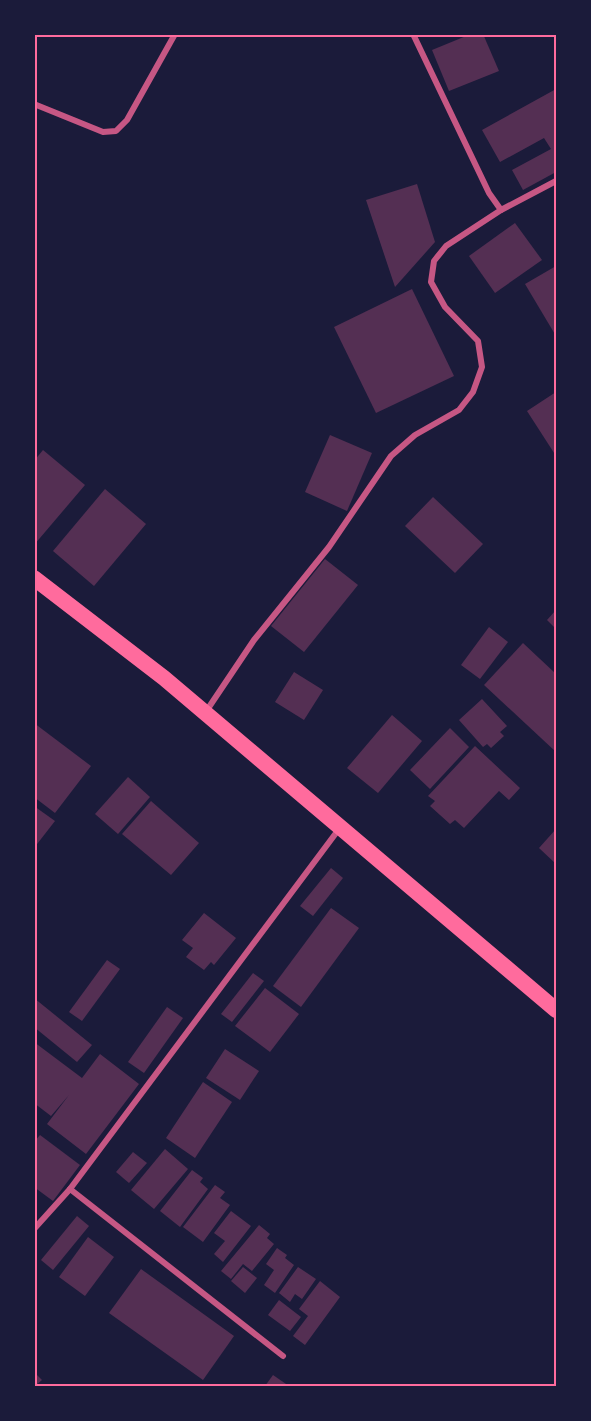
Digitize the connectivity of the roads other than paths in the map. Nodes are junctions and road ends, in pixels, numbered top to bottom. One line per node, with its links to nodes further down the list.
1 (175, 34): 3 (street)
2 (413, 34): 5 (street)
3 (34, 104)
4 (556, 181): 5 (street)
5 (501, 210): 7 (street)
6 (34, 578): 7 (highway)
7 (205, 714): 8 (highway)
8 (340, 829): 9 (highway); 10 (street)
9 (556, 1010)
10 (70, 1190): 11 (street); 12 (street)
11 (34, 1229)
12 (283, 1356)

